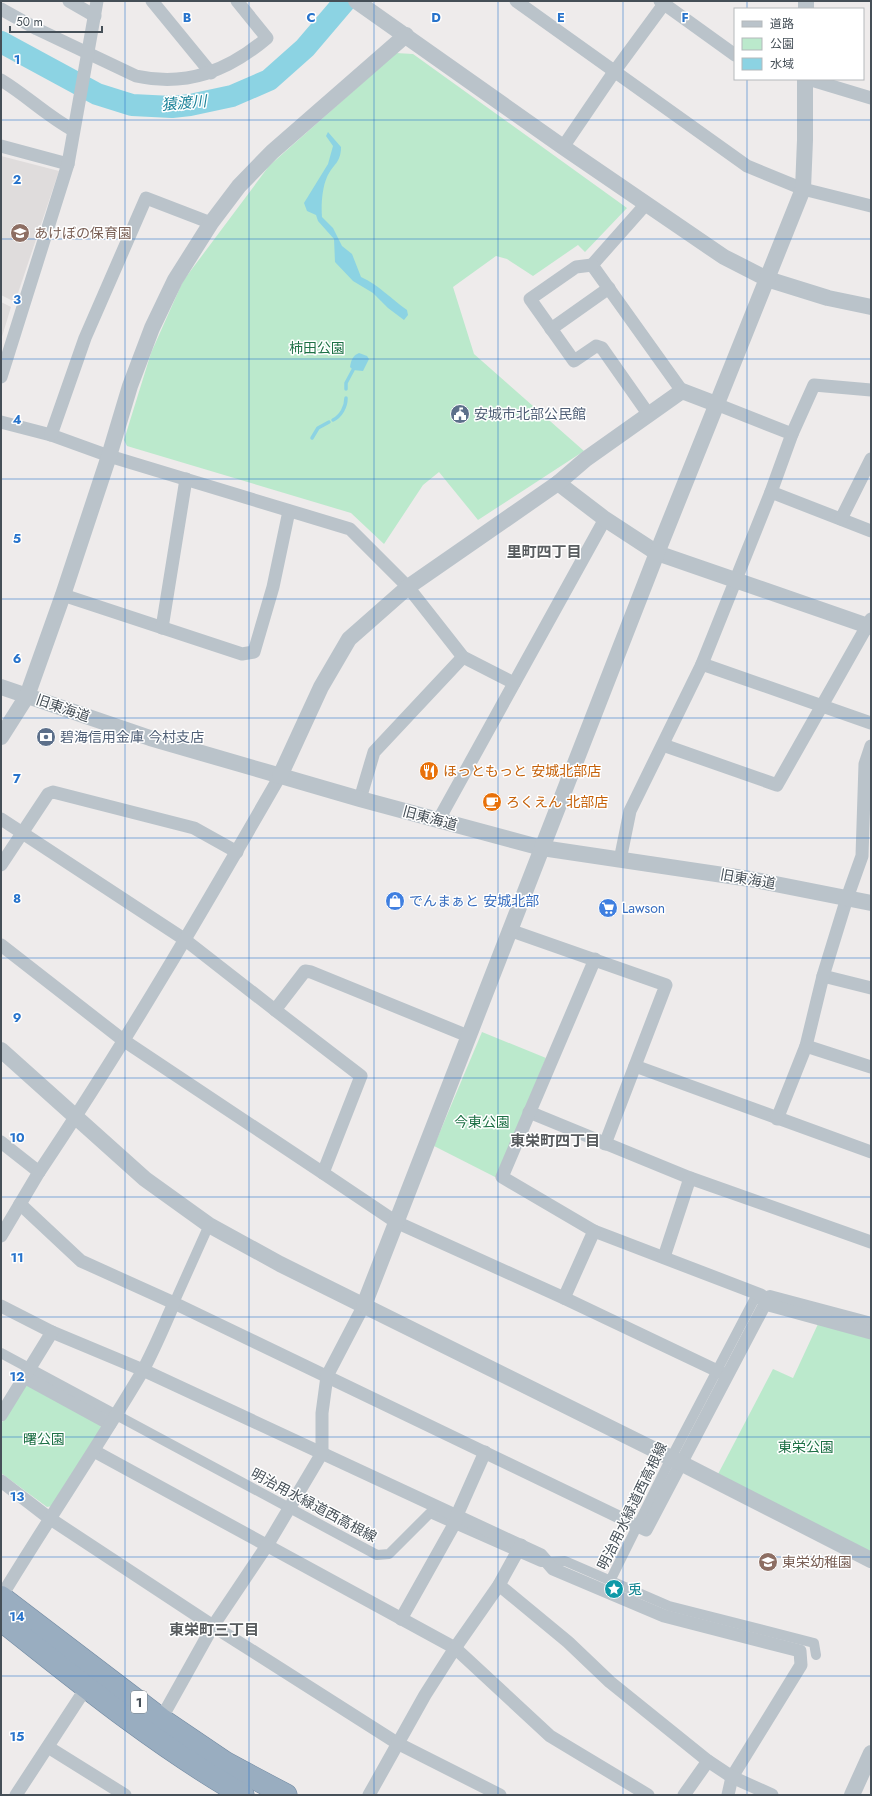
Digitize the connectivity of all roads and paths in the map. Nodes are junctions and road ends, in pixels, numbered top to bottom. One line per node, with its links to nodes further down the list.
1 (69, 1): 9 (street)
2 (98, 1): 9 (street)
3 (152, 1): 14 (street)
4 (237, 1): 14 (street)
5 (516, 1): 13 (street)
6 (662, 3): 11 (street); 13 (street)
7 (362, 5): 10 (street)
8 (1, 9): 12 (street)
9 (95, 16): 12 (street)
10 (406, 35): 21 (street); 26 (street)
11 (734, 54)
12 (87, 57): 14 (street); 19 (street)
13 (614, 72): 21 (street); 23 (street)
14 (211, 73)
15 (1, 80): 19 (street)
16 (805, 80): 23 (street)
17 (811, 80): 18 (street)
18 (871, 98)
19 (74, 125): 22 (street)
20 (1, 146): 22 (street)
21 (563, 147): 24 (street)
22 (68, 164): 32 (street)
23 (803, 189): 25 (street); 28 (street)
24 (646, 204): 27 (street); 28 (street)
25 (871, 206)
26 (211, 223): 39 (street); 40 (street)
27 (592, 264): 29 (street); 31 (street)
28 (767, 279): 30 (street); 35 (street)
29 (608, 288): 31 (street); 34 (street)
30 (871, 307)
31 (551, 329): 36 (street)
32 (1, 377)
33 (871, 390): 38 (street)
34 (682, 391): 35 (street); 36 (street)
35 (716, 404): 38 (street); 49 (street)
36 (649, 415): 43 (street)
37 (1, 422): 39 (street)
38 (792, 434): 44 (street)
39 (51, 435): 40 (street)
40 (109, 456): 42 (street); 52 (street)
41 (871, 459): 47 (street)
42 (186, 479): 45 (street); 54 (street)
43 (558, 483): 46 (street); 51 (street)
44 (771, 492): 47 (street); 50 (street)
45 (289, 511): 51 (street); 54 (street)
46 (605, 519): 49 (street); 57 (street)
47 (841, 519): 48 (street)
48 (871, 531)
49 (657, 553): 50 (street); 70 (street)
50 (736, 581): 53 (street); 56 (street)
51 (408, 587): 55 (street); 65 (street)
52 (63, 595): 54 (street); 59 (street)
53 (870, 623): 60 (street)
54 (162, 628)
55 (463, 657): 57 (street); 66 (street)
56 (702, 664): 60 (street); 63 (street)
57 (514, 683): 68 (street)
58 (1, 687): 59 (street, 旧東海道)
59 (27, 696): 62 (street); 65 (street, 旧東海道)
60 (822, 707): 61 (street); 63 (street)
61 (871, 723)
62 (1, 737)
63 (663, 745): 72 (street)
64 (871, 746): 74 (street)
65 (280, 776): 66 (street, 旧東海道); 71 (street)
66 (360, 800): 68 (street, 旧東海道)
67 (1, 819): 69 (street)
68 (438, 821): 70 (street, 旧東海道)
69 (22, 833): 71 (street); 73 (street); 77 (street)
70 (542, 848): 72 (street, 旧東海道); 76 (street)
71 (237, 852): 77 (street)
72 (620, 860): 74 (street, 旧東海道)
73 (1, 865)
74 (847, 898): 75 (street, 旧東海道); 80 (street)
75 (871, 903)
76 (510, 930): 79 (street); 83 (street)
77 (184, 939): 82 (street); 84 (street)
78 (1, 945): 84 (street)
79 (595, 959): 87 (street); 89 (street)
80 (823, 976): 81 (street); 85 (street)
81 (871, 988)
82 (275, 1010): 83 (street); 96 (street)
83 (468, 1036): 99 (street)
84 (123, 1040): 90 (street); 96 (street)
85 (806, 1046): 88 (street); 91 (street)
86 (1, 1050): 90 (street)
87 (635, 1066): 91 (street); 93 (street)
88 (871, 1067)
89 (529, 1112): 93 (street); 101 (street)
90 (76, 1117): 95 (street); 100 (street)
91 (777, 1118): 94 (street)
92 (1, 1142): 95 (street)
93 (605, 1144): 97 (street)
94 (871, 1152)
95 (40, 1172): 98 (street)
96 (323, 1173): 99 (street)
97 (690, 1178): 103 (street); 104 (street)
98 (20, 1204): 102 (street); 107 (street)
99 (396, 1222): 105 (street); 108 (street)
100 (208, 1225): 107 (street); 108 (street)
101 (594, 1231): 104 (street); 105 (street)
102 (1, 1236)
103 (871, 1242)
104 (664, 1257): 106 (street)
105 (564, 1298): 116 (street)
106 (763, 1301): 110 (street); 112 (street); 116 (street)
107 (174, 1303): 114 (street); 117 (street)
108 (364, 1305): 117 (street); 123 (street)
109 (1, 1306): 111 (street)
110 (871, 1322)
111 (52, 1332): 114 (street); 115 (street)
112 (871, 1333)
113 (1, 1353): 115 (street)
114 (142, 1370): 119 (street); 122 (street)
115 (27, 1373): 118 (street); 119 (street)
116 (722, 1373): 123 (street)
117 (327, 1376): 121 (street); 122 (street)
118 (1, 1415)
119 (112, 1420): 120 (street); 125 (street, 明治用水緑道西高根線)
120 (94, 1451): 126 (street); 129 (street)
121 (485, 1452): 127 (street); 128 (street)
122 (322, 1453): 125 (street); 127 (street)
123 (676, 1460): 128 (street); 131 (street)
124 (1, 1481): 126 (street)
125 (290, 1508): 127 (street, 明治用水緑道西高根線); 129 (street)
126 (49, 1518): 135 (street); 138 (street)
127 (456, 1520): 130 (street); 137 (street)
128 (637, 1525): 133 (street, 明治用水緑道西高根線)
129 (268, 1544): 137 (street); 138 (street)
130 (519, 1548): 132 (street); 134 (street)
131 (871, 1560)
132 (548, 1562): 133 (street, 明治用水緑道西高根線); 147 (street)
133 (610, 1581): 140 (street)
134 (499, 1586): 139 (street); 146 (street)
135 (1, 1597): 142 (highway, 1)
136 (1, 1620): 141 (highway, 1)
137 (401, 1620): 139 (street)
138 (213, 1626): 142 (street); 143 (street)
139 (455, 1648): 143 (street); 154 (street)
140 (816, 1655)
141 (86, 1688): 144 (street); 150 (highway, 1)
142 (161, 1719): 151 (highway, 1)
143 (397, 1743): 152 (street); 153 (street)
144 (48, 1747): 148 (street); 149 (street)
145 (871, 1753): 158 (street)
146 (708, 1761): 147 (street); 155 (street)
147 (732, 1777): 156 (street); 157 (street)
148 (16, 1795)
149 (125, 1795)
150 (242, 1795)
151 (286, 1795)
152 (369, 1795)
153 (500, 1795)
154 (648, 1795)
155 (684, 1795)
156 (728, 1795)
157 (772, 1795)
158 (852, 1795)

